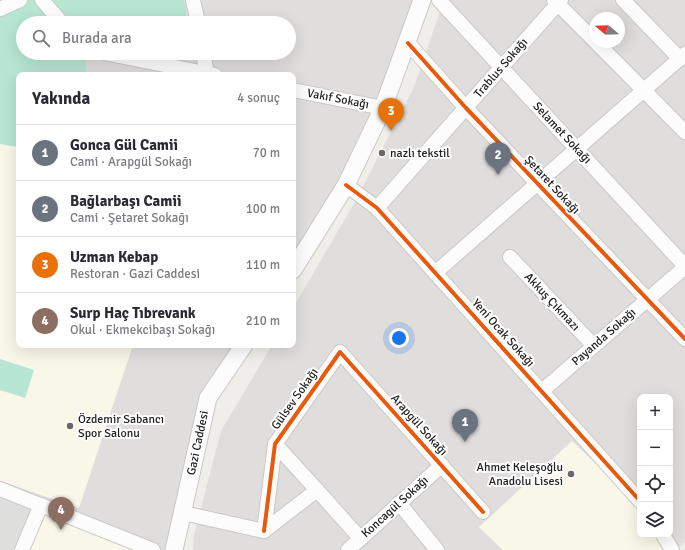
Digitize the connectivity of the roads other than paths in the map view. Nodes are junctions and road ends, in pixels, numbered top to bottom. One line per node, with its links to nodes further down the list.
1 (20, 0): 8 (street)
2 (42, 0): 9 (street)
3 (194, 0): 10 (street)
4 (422, 0): 12 (street)
5 (439, 0): 17 (street, Selamet Sokağı)
6 (623, 0): 14 (street)
7 (558, 1): 11 (street); 17 (street, Trablus Sokağı)
8 (0, 9)
9 (56, 16)
10 (197, 16)
11 (589, 34)
12 (408, 43): 22 (street); 23 (street, Şetaret Sokağı)
13 (602, 48): 20 (street)
14 (682, 56): 20 (street)
15 (140, 60): 18 (street)
16 (206, 60): 19 (street)
17 (502, 68): 23 (street, Trablus Sokağı); 25 (street, Selamet Sokağı)
18 (201, 72)
19 (210, 72)
20 (644, 90): 24 (street); 25 (street)
21 (296, 91): 22 (street, Vakıf Sokağı)
22 (383, 108): 27 (street)
23 (466, 108): 26 (street, Şetaret Sokağı); 28 (street, Trablus Sokağı)
24 (685, 132)
25 (577, 149): 26 (street); 31 (street, Selamet Sokağı)
26 (537, 184): 32 (street); 33 (street, Şetaret Sokağı)
27 (346, 185): 28 (street, Yeni Ocak Sokağı); 30 (street)
28 (377, 208): 32 (street, Yeni Ocak Sokağı)
29 (510, 257): 35 (street, Akkuş Çıkmazı)
30 (296, 265)
31 (685, 267): 33 (street, Payanda Sokağı)
32 (435, 273): 38 (street, Yeni Ocak Sokağı)
33 (648, 300): 34 (street, Şetaret Sokağı); 35 (street, Payanda Sokağı)
34 (685, 339)
35 (594, 346): 38 (street, Payanda Sokağı)
36 (242, 348): 47 (street, Gazi Caddesi)
37 (340, 352): 39 (street, Gülsev Sokağı); 40 (street, Arapgül Sokağı)
38 (542, 391): 43 (street, Yeni Ocak Sokağı)
39 (275, 444): 42 (street, Gülsev Sokağı); 48 (street, Gülsev Sokağı)
40 (442, 465): 44 (street, Koncagül Sokağı); 46 (street, Arapgül Sokağı)
41 (0, 489): 45 (street)
42 (317, 490): 48 (street); 49 (street, Gülsev Sokağı)
43 (637, 498)
44 (400, 503): 49 (street, Koncagül Sokağı); 55 (street)
45 (41, 505): 51 (street); 52 (street)
46 (483, 512)
47 (183, 513): 48 (street); 53 (street, Gazi Caddesi)
48 (264, 531)
49 (360, 538): 54 (street, Koncagül Sokağı)
50 (665, 538): 56 (street)
51 (22, 550)
52 (153, 550)
53 (174, 550)
54 (348, 550)
55 (437, 550)
56 (672, 550)

